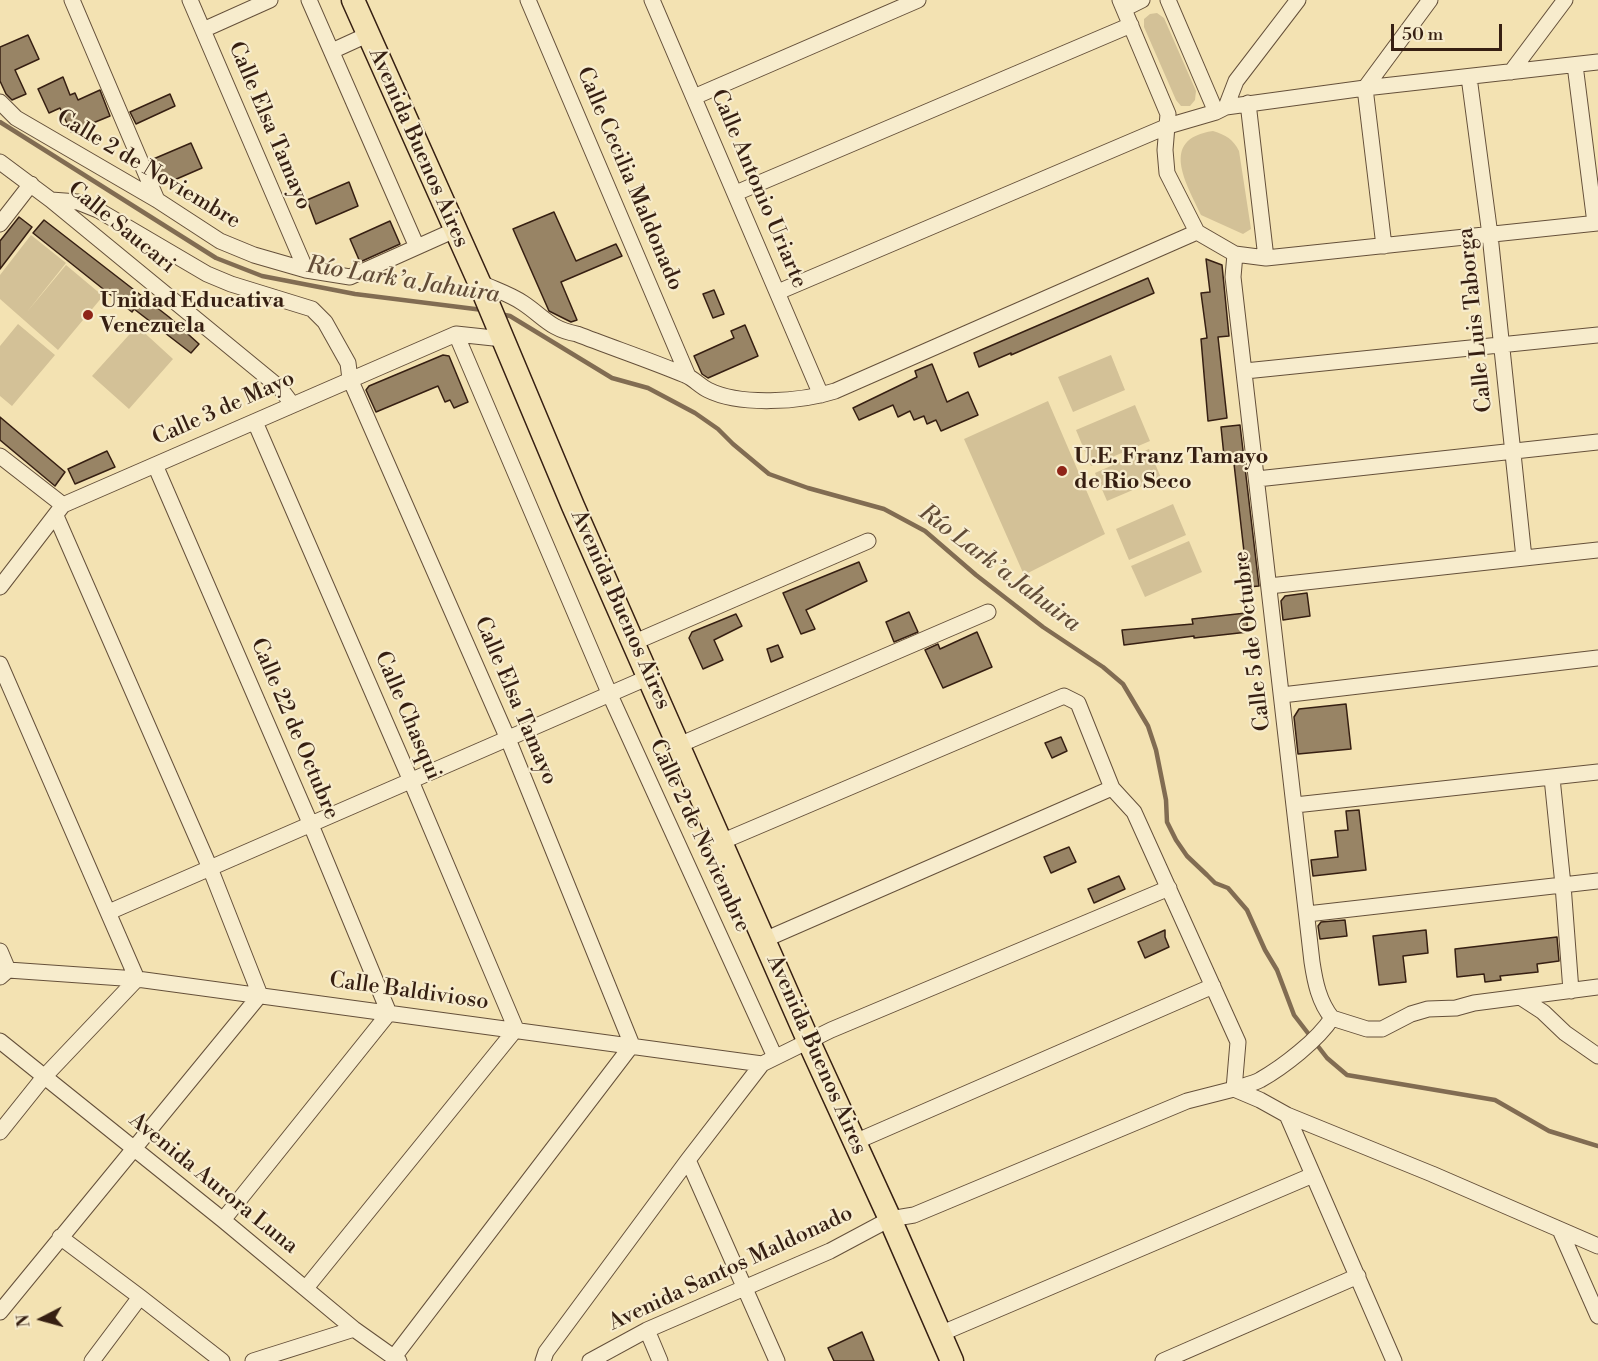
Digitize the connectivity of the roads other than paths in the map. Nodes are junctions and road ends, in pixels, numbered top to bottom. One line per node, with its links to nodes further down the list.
1 (72, 0): 33 (street)
2 (190, 0): 16 (street, Calle Elsa Tamayo)
3 (270, 0): 16 (street)
4 (309, 0): 18 (street)
5 (352, 0): 17 (highway, Avenida Buenos Aires)
6 (528, 0): 51 (street, Calle Cecilia Maldonado)
7 (652, 0): 24 (street, Calle Antonio Uriarte)
8 (918, 0): 24 (street)
9 (1142, 0): 14 (street)
10 (1168, 0): 27 (street)
11 (1298, 0): 27 (street)
12 (1430, 0): 23 (street)
13 (1565, 0): 21 (street)
14 (1122, 5): 15 (street)
15 (1131, 25): 28 (street); 31 (street)
16 (203, 30): 43 (street, Calle Elsa Tamayo)
17 (367, 34): 18 (street); 36 (highway, Avenida Buenos Aires)
18 (332, 51): 40 (street)
19 (1598, 62): 20 (street)
20 (1575, 64): 21 (street); 34 (street)
21 (1511, 72): 22 (street)
22 (1469, 77): 23 (street); 38 (street, Calle Luis Taborga)
23 (1365, 88): 26 (street); 39 (street)
24 (694, 97): 31 (street, Calle Antonio Uriarte)
25 (0, 102): 33 (street, Calle 2 de Noviembre)
26 (1248, 103): 27 (street); 42 (street)
27 (1221, 109): 28 (street)
28 (1168, 126): 37 (street); 45 (street)
29 (0, 162): 30 (street, Calle Saucari)
30 (31, 184): 32 (street, Calle Saucari); 35 (street)
31 (736, 193): 45 (street, Calle Antonio Uriarte)
32 (51, 200): 52 (street, Calle Elsa Tamayo); 54 (street, Calle Saucari)
33 (157, 200): 43 (street, Calle 2 de Noviembre)
34 (1597, 223): 38 (street)
35 (0, 224)
36 (455, 230): 40 (street, Calle 2 de Noviembre); 44 (highway, Avenida Buenos Aires)
37 (1197, 232): 41 (street); 53 (street)
38 (1490, 235): 39 (street); 49 (street, Calle Luis Taborga)
39 (1384, 246): 42 (street)
40 (417, 248): 43 (street, Calle 2 de Noviembre)
41 (1235, 254): 42 (street); 50 (street, Calle 5 de Octubre)
42 (1266, 258)
43 (306, 270)
44 (483, 291): 46 (highway, Avenida Buenos Aires); 51 (street)
45 (778, 292): 53 (street, Calle Antonio Uriarte)
46 (501, 333): 47 (street, Calle 3 de Mayo); 68 (highway, Avenida Buenos Aires)
47 (456, 334): 52 (street, Calle 3 de Mayo); 72 (street, Calle 2 de Noviembre)
48 (1598, 335): 49 (street)
49 (1502, 345): 50 (street); 57 (street, Calle Luis Taborga)
50 (1245, 372): 60 (street, Calle 5 de Octubre)
51 (688, 376): 53 (street)
52 (350, 379): 54 (street, Calle 3 de Mayo); 74 (street, Calle Elsa Tamayo)
53 (821, 395)
54 (291, 404): 55 (street, Calle 3 de Mayo)
55 (255, 422): 59 (street, Calle 3 de Mayo); 78 (street, Calle Chasqui)
56 (1598, 442): 57 (street)
57 (1513, 452): 60 (street); 64 (street, Calle Luis Taborga)
58 (0, 456): 61 (street)
59 (154, 465): 61 (street, Calle 3 de Mayo); 81 (street, Calle 22 de Octubre)
60 (1257, 479): 65 (street, Calle 5 de Octubre)
61 (59, 510): 66 (street, Calle 3 de Mayo); 83 (street)
62 (868, 541): 68 (street)
63 (1598, 550): 64 (street)
64 (1524, 558): 65 (street)
65 (1269, 585): 73 (street, Calle 5 de Octubre)
66 (0, 586)
67 (988, 612): 75 (street)
68 (635, 642): 71 (highway, Avenida Buenos Aires)
69 (1598, 658): 73 (street)
70 (0, 664): 87 (street)
71 (649, 677): 72 (street); 75 (highway, Avenida Buenos Aires)
72 (610, 694): 74 (street); 105 (street, Calle 2 de Noviembre)
73 (1282, 694): 80 (street, Calle 5 de Octubre)
74 (508, 739): 78 (street); 103 (street, Calle Elsa Tamayo)
75 (679, 745): 82 (highway, Avenida Buenos Aires)
76 (1598, 772): 77 (street)
77 (1552, 778): 80 (street); 85 (street)
78 (411, 781): 81 (street); 100 (street, Calle Chasqui)
79 (1112, 788): 82 (street); 86 (street); 89 (street)
80 (1295, 806): 88 (street, Calle 5 de Octubre)
81 (311, 825): 83 (street); 98 (street, Calle 22 de Octubre)
82 (721, 842): 89 (highway, Avenida Buenos Aires)
83 (210, 868): 87 (street); 96 (street)
84 (1598, 881): 85 (street)
85 (1563, 885): 88 (street); 95 (street)
86 (1169, 888): 93 (street); 101 (street)
87 (109, 912): 92 (street)
88 (1307, 914): 99 (street, Calle 5 de Octubre)
89 (764, 940): 101 (highway, Avenida Buenos Aires)
90 (0, 951): 91 (street)
91 (4, 973): 92 (street, Calle Baldivioso)
92 (137, 979): 96 (street, Calle Baldivioso); 106 (street)
93 (1213, 986): 107 (street); 110 (street)
94 (1598, 987): 95 (street)
95 (1571, 991): 97 (street)
96 (260, 995): 98 (street, Calle Baldivioso); 111 (street)
97 (1520, 997): 99 (street); 104 (street)
98 (389, 1012): 100 (street, Calle Baldivioso); 115 (street)
99 (1332, 1018): 107 (street, Avenida Santos Maldonado)
100 (516, 1029): 103 (street, Calle Baldivioso); 121 (street)
101 (808, 1040): 105 (street); 110 (highway, Avenida Buenos Aires)
102 (0, 1041): 106 (street, Avenida Aurora Luna)
103 (632, 1045): 105 (street, Calle Baldivioso); 128 (street)
104 (1598, 1056)
105 (769, 1060): 112 (street)
106 (45, 1077): 109 (street); 111 (street, Avenida Aurora Luna)
107 (1234, 1089): 108 (street); 114 (street, Avenida Santos Maldonado)
108 (1287, 1115): 113 (street); 116 (street)
109 (0, 1132)
110 (855, 1142): 114 (highway, Avenida Buenos Aires)
111 (134, 1150): 115 (street, Avenida Aurora Luna); 117 (street)
112 (688, 1160): 120 (street); 132 (street)
113 (1313, 1175): 119 (street); 127 (street)
114 (890, 1218): 120 (street, Avenida Santos Maldonado); 127 (highway, Avenida Buenos Aires)
115 (223, 1220): 121 (street, Avenida Aurora Luna)
116 (1560, 1230): 118 (street); 124 (street)
117 (60, 1237): 122 (street); 123 (street)
118 (1598, 1246)
119 (1358, 1276): 137 (street); 138 (street)
120 (745, 1287): 126 (street, Avenida Santos Maldonado); 135 (street)
121 (306, 1288): 125 (street, Avenida Aurora Luna)
122 (140, 1297): 129 (street); 130 (street)
123 (0, 1312)
124 (1598, 1316)
125 (354, 1329): 128 (street, Avenida Aurora Luna); 131 (street)
126 (647, 1330): 133 (street, Avenida Santos Maldonado); 134 (street)
127 (940, 1334): 136 (highway, Avenida Buenos Aires)
128 (397, 1359)
129 (92, 1361)
130 (222, 1361)
131 (253, 1361)
132 (543, 1361)
133 (590, 1361)
134 (660, 1361)
135 (777, 1361)
136 (952, 1361)
137 (1163, 1361)
138 (1394, 1361)

